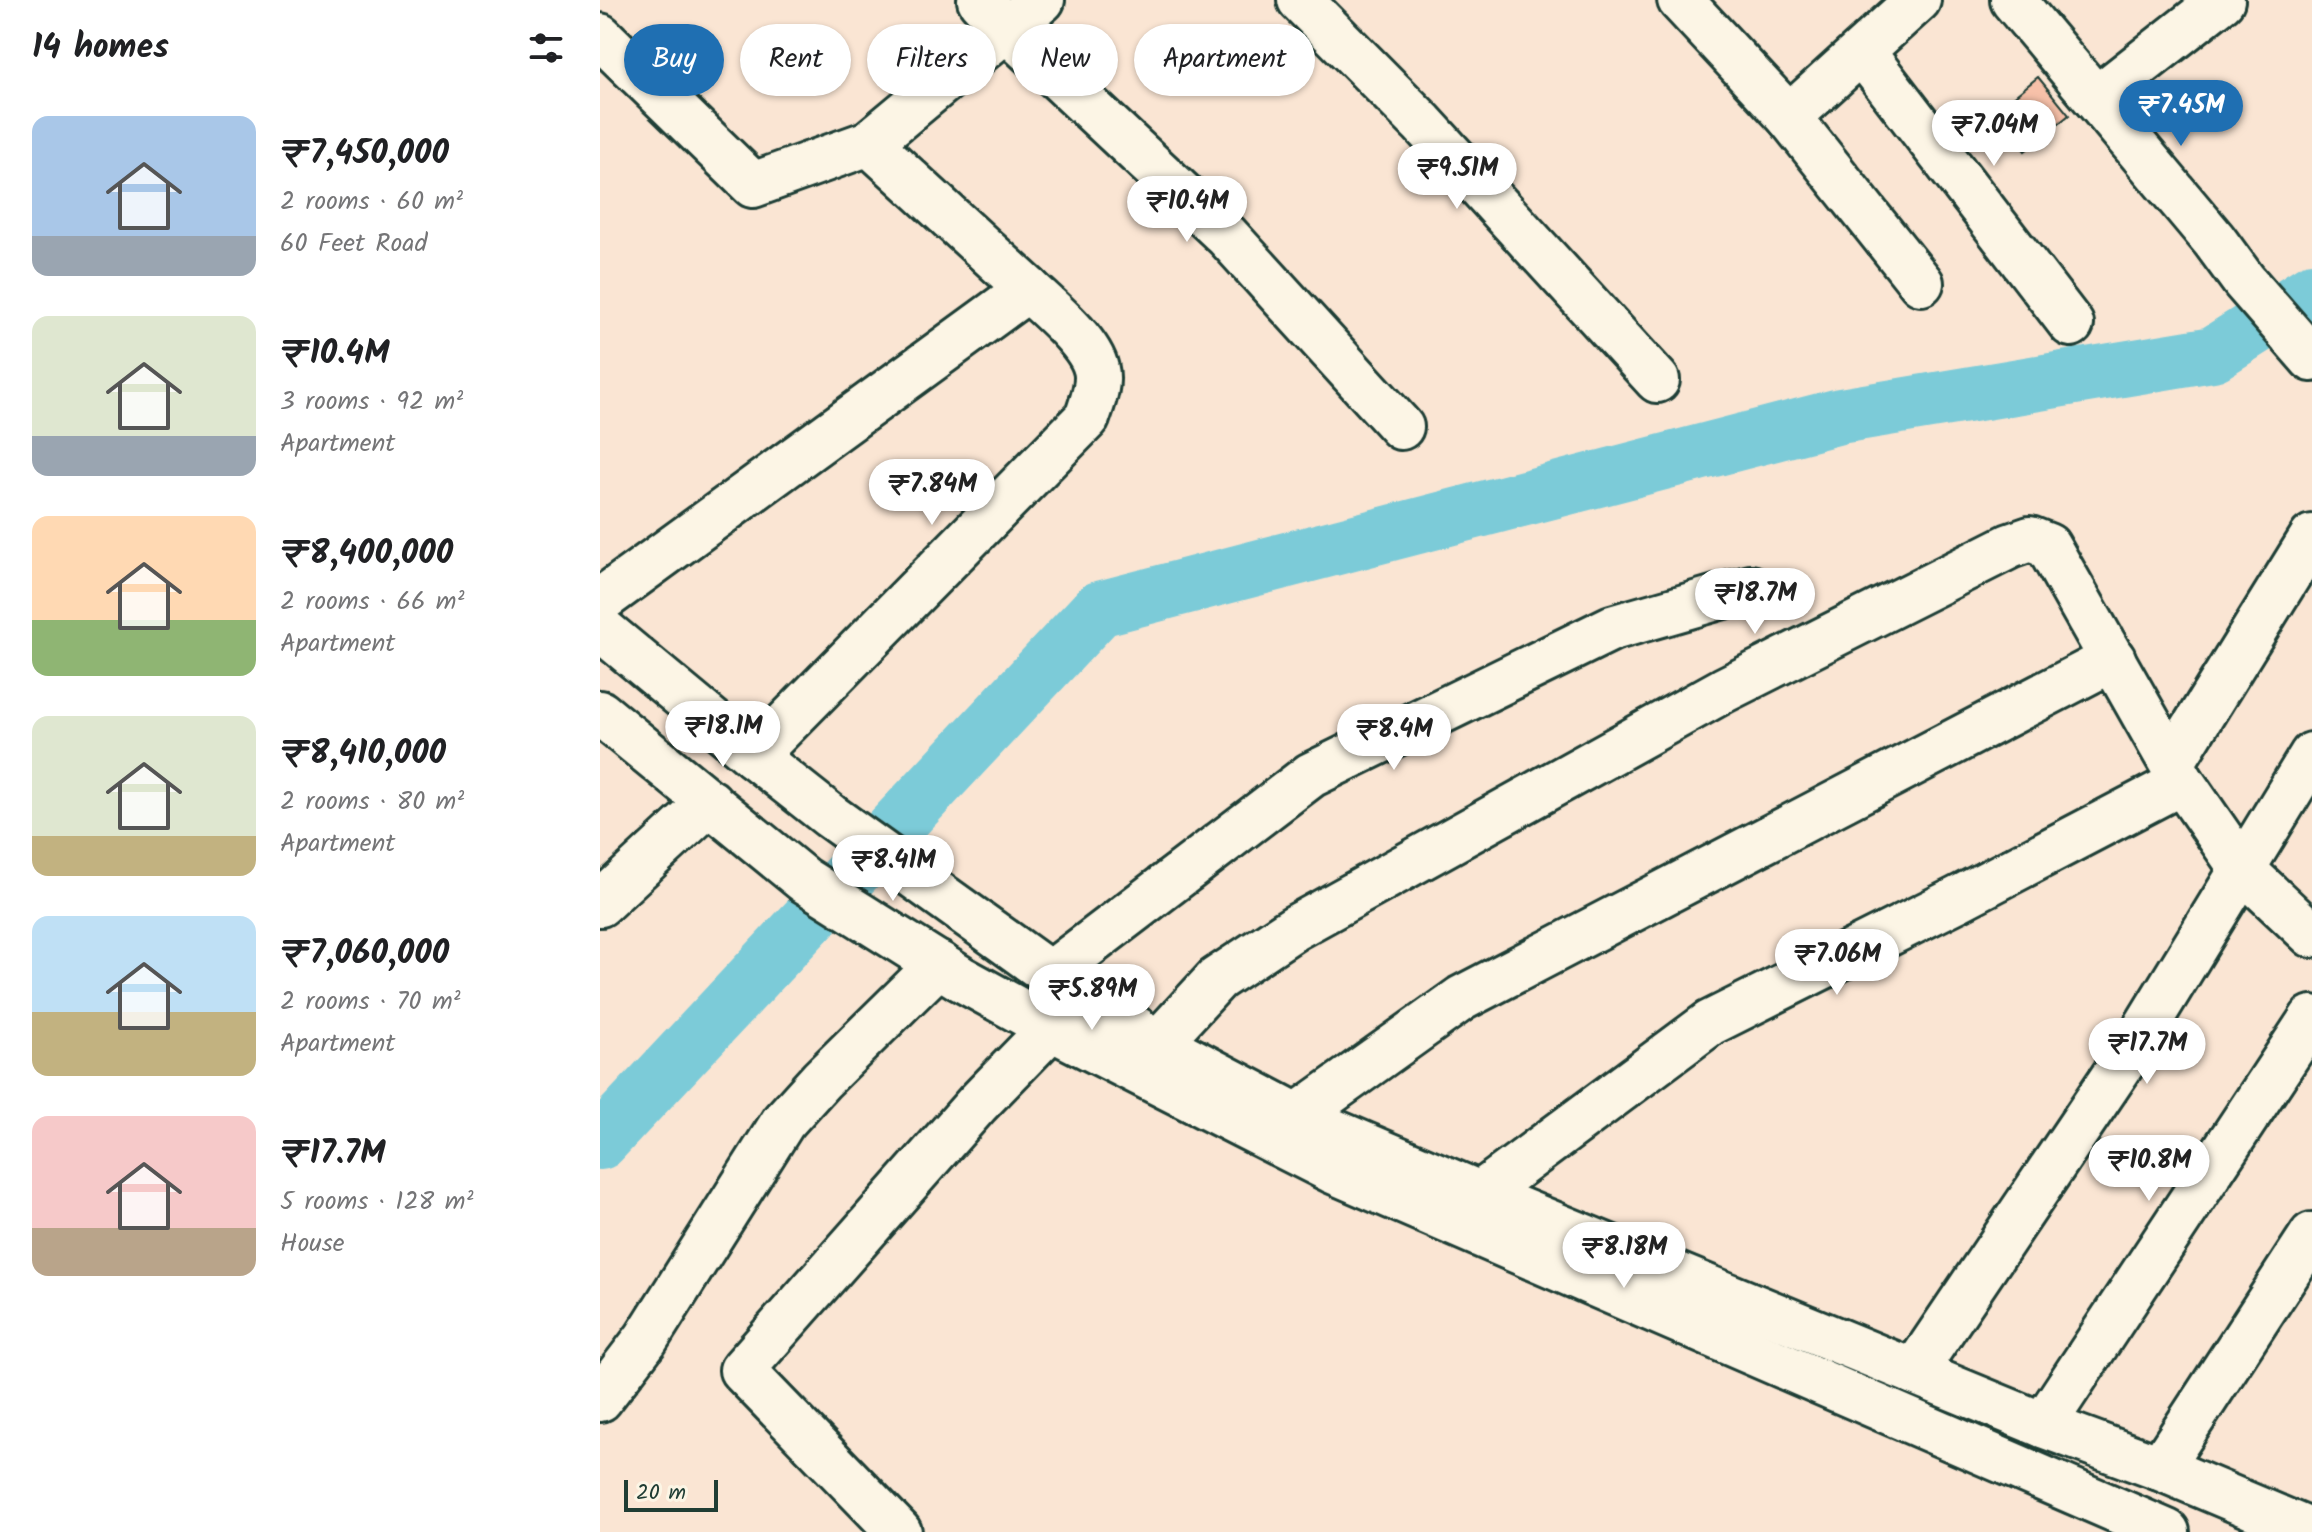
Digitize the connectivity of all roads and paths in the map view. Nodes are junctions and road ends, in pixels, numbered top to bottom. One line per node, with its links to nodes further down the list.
1 (1042, 0): 7 (street)
2 (1300, 0): 17 (street)
3 (1680, 0): 11 (street)
4 (1918, 0): 9 (street)
5 (2013, 0): 10 (street)
6 (2222, 0): 10 (street)
7 (993, 14): 12 (street); 18 (street)
8 (600, 36): 12 (street)
9 (1863, 53): 11 (street); 15 (street)
10 (2096, 99): 16 (street)
11 (1789, 117): 13 (street)
12 (869, 143): 14 (street)
13 (1921, 283)
14 (1028, 289): 21 (street); 25 (street)
15 (2071, 324)
16 (2312, 359)
17 (1657, 380)
18 (1401, 427)
19 (2312, 537): 26 (street)
20 (1751, 588): 33 (street)
21 (600, 601)
22 (600, 628): 25 (street)
23 (2113, 659): 26 (street); 36 (street); 37 (street)
24 (600, 713): 28 (street)
25 (754, 756): 33 (street)
26 (2177, 772): 29 (street); 38 (street)
27 (2307, 773): 29 (street)
28 (710, 802): 30 (street); 32 (street)
29 (2242, 869): 31 (street); 40 (street)
30 (600, 904)
31 (2312, 935)
32 (950, 971): 35 (street); 41 (street)
33 (1064, 983): 35 (street); 36 (street)
34 (2312, 1018): 42 (street)
35 (1051, 1028): 44 (street); 45 (street)
36 (1158, 1043): 37 (street)
37 (1297, 1116): 38 (street)
38 (1480, 1194): 40 (street)
39 (2312, 1235): 43 (street)
40 (1914, 1372): 42 (street)
41 (600, 1399)
42 (2043, 1425): 43 (street)
43 (2160, 1468): 46 (street)
44 (899, 1532)
45 (2167, 1532)
46 (2312, 1532)

